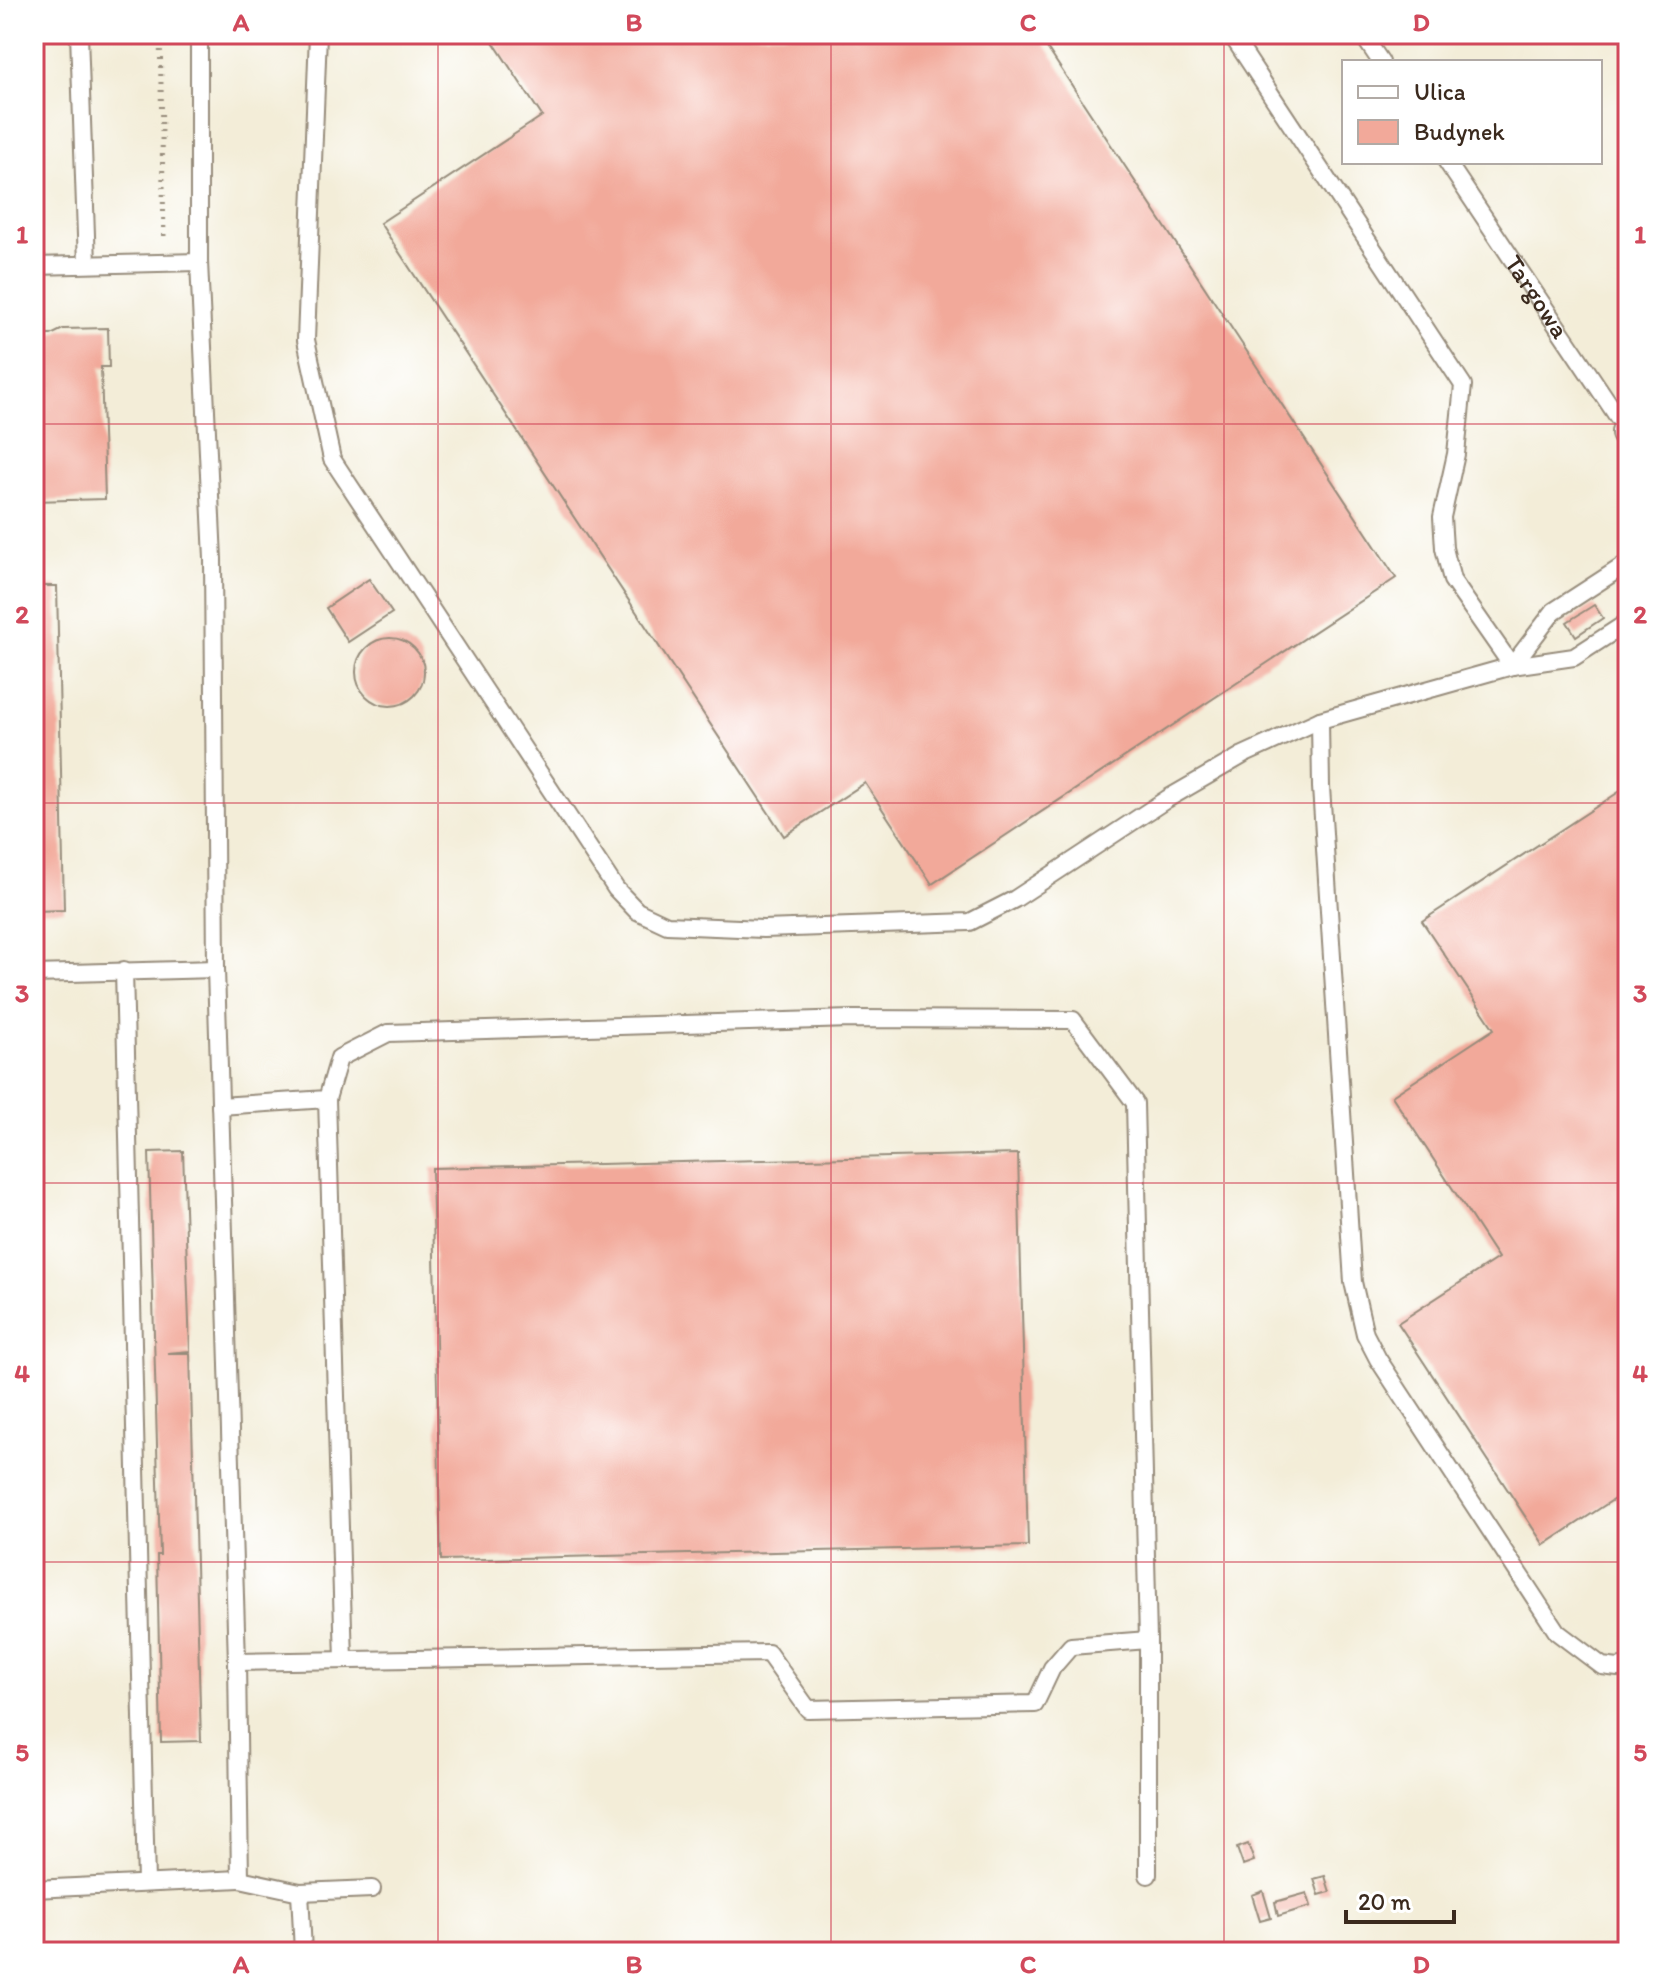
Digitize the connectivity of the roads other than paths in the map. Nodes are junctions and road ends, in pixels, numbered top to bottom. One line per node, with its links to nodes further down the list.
1 (79, 34): 9 (lane)
2 (199, 34): 8 (lane)
3 (318, 34): 15 (lane)
4 (1231, 34): 14 (lane)
5 (1362, 34): 6 (lane)
6 (1380, 60)
7 (1448, 164): 11 (lane, Targowa)
8 (199, 262): 9 (lane); 16 (lane)
9 (87, 264): 10 (lane)
10 (34, 266)
11 (1628, 433)
12 (1628, 563): 14 (lane)
13 (1628, 622): 14 (lane)
14 (1512, 666): 15 (lane)
15 (1320, 720): 24 (lane)
16 (216, 969): 17 (lane); 20 (lane)
17 (124, 970): 18 (lane); 27 (lane)
18 (34, 974)
19 (327, 1099): 20 (lane); 21 (lane); 22 (lane)
20 (220, 1106): 23 (lane)
21 (1148, 1640): 22 (lane); 25 (lane)
22 (344, 1660): 23 (lane)
23 (237, 1662): 26 (lane)
24 (1628, 1665)
25 (1148, 1875)
26 (240, 1879): 27 (lane); 30 (lane)
27 (146, 1883): 28 (lane)
28 (34, 1889)
29 (372, 1889): 30 (lane)
30 (300, 1892): 31 (lane)
31 (303, 1952)

